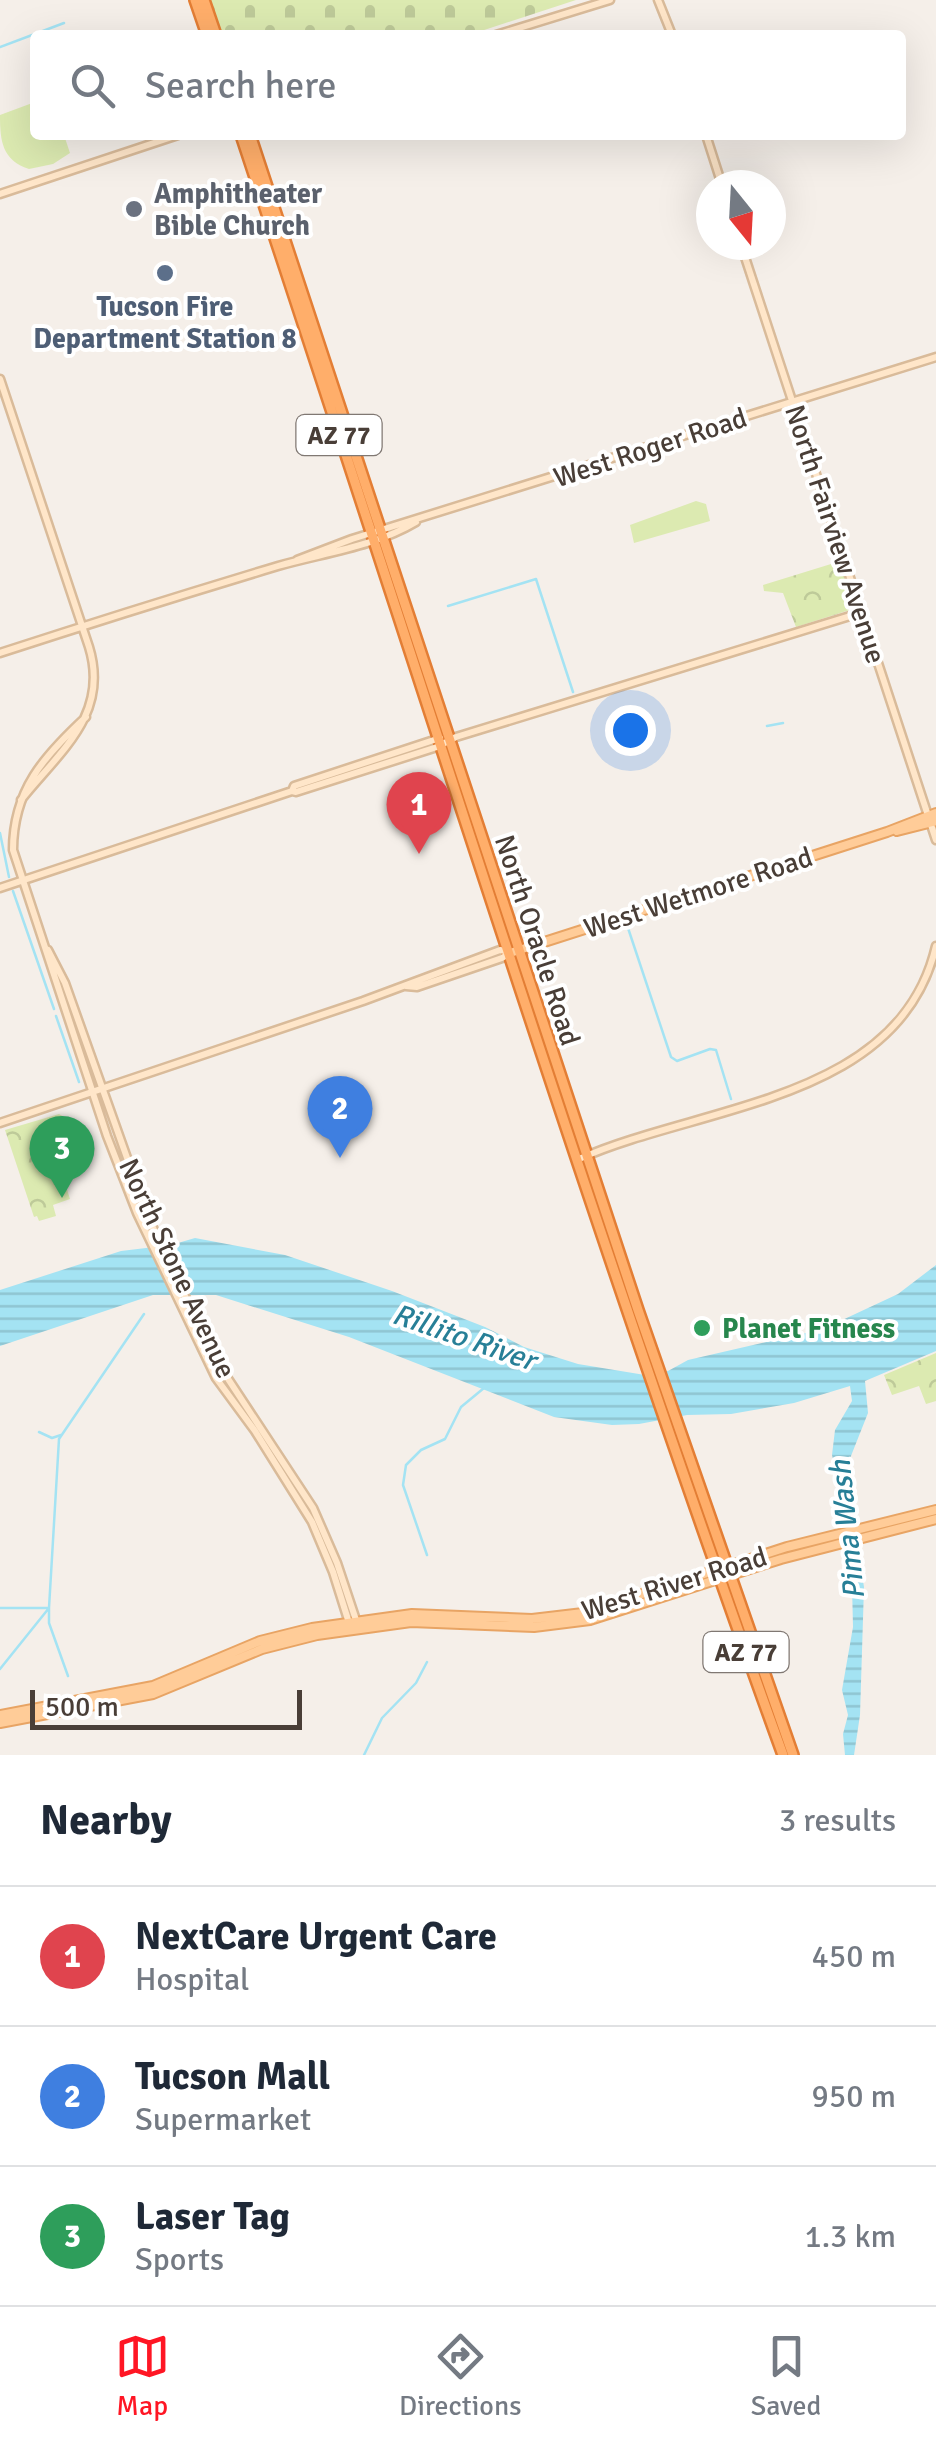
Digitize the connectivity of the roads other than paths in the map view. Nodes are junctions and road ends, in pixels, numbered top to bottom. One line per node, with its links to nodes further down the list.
1 (195, 0): 5 (highway)
2 (204, 0): 6 (highway)
3 (610, 0): 7 (street)
4 (658, 0): 8 (street)
5 (205, 30)
6 (214, 30)
7 (512, 30)
8 (670, 30)
9 (163, 140): 14 (street)
10 (243, 140): 19 (highway, North Oracle Road / AZ 77)
11 (252, 140): 19 (highway, North Oracle Road / AZ 77)
12 (708, 140): 13 (street)
13 (717, 170)
14 (0, 194)
15 (746, 260): 18 (street, North Fairview Avenue)
16 (936, 357): 18 (street, West Roger Road)
17 (0, 379): 22 (street, North Stone Avenue)
18 (793, 402): 20 (street, West Roger Road); 21 (street, North Fairview Avenue)
19 (342, 428): 20 (highway, North Oracle Road / AZ 77)
20 (376, 535): 22 (street, West Roger Road); 23 (highway, North Oracle Road / AZ 77); 23 (highway, North Oracle Road / AZ 77)
21 (863, 612): 25 (street); 26 (street, North Fairview Avenue)
22 (82, 626): 24 (street, West Roger Road); 29 (street, North Stone Avenue)
23 (411, 639): 25 (highway, North Oracle Road / AZ 77); 25 (highway, North Oracle Road / AZ 77)
24 (0, 652)
25 (447, 740): 28 (highway, North Oracle Road / AZ 77); 28 (highway, North Oracle Road / AZ 77); 29 (street)
26 (933, 818): 27 (street, North Fairview Avenue); 33 (main road, West Wetmore Road)
27 (936, 840)
28 (477, 843): 33 (highway, North Oracle Road / AZ 77); 33 (highway, North Oracle Road / AZ 77)
29 (23, 880): 30 (street); 32 (street, North Stone Avenue)
30 (0, 888)
31 (936, 946): 37 (street)
32 (48, 950): 34 (street, North Stone Avenue); 35 (street, North Stone Avenue)
33 (514, 951): 34 (street, West Wetmore Road); 37 (highway, North Oracle Road / AZ 77)
34 (103, 1088): 35 (street, West Wetmore Road); 38 (street, North Stone Avenue)
35 (93, 1092): 36 (street, West Wetmore Road); 38 (street, North Stone Avenue)
36 (0, 1123)
37 (582, 1157): 39 (highway, North Oracle Road / AZ 77); 40 (highway, North Oracle Road / AZ 77)
38 (155, 1240): 47 (street, North Stone Avenue)
39 (629, 1311): 40 (highway); 41 (highway, North Oracle Road / AZ 77)
40 (652, 1352): 41 (highway, North Oracle Road / AZ 77)
41 (654, 1371): 42 (highway, North Oracle Road / AZ 77)
42 (670, 1423): 46 (highway, North Oracle Road / AZ 77); 46 (highway, North Oracle Road / AZ 77)
43 (936, 1510): 45 (main road, West River Road)
44 (936, 1519): 45 (main road, West River Road)
45 (860, 1534): 46 (main road, West River Road)
46 (724, 1572): 47 (main road, West River Road); 54 (highway, North Oracle Road / AZ 77); 55 (highway, North Oracle Road / AZ 77)
47 (354, 1626): 48 (main road); 50 (main road)
48 (194, 1670): 49 (main road); 50 (main road)
49 (160, 1684): 51 (main road); 52 (main road)
50 (153, 1694): 51 (main road)
51 (109, 1703): 53 (main road)
52 (0, 1715)
53 (0, 1723)
54 (783, 1755)
55 (793, 1755)

